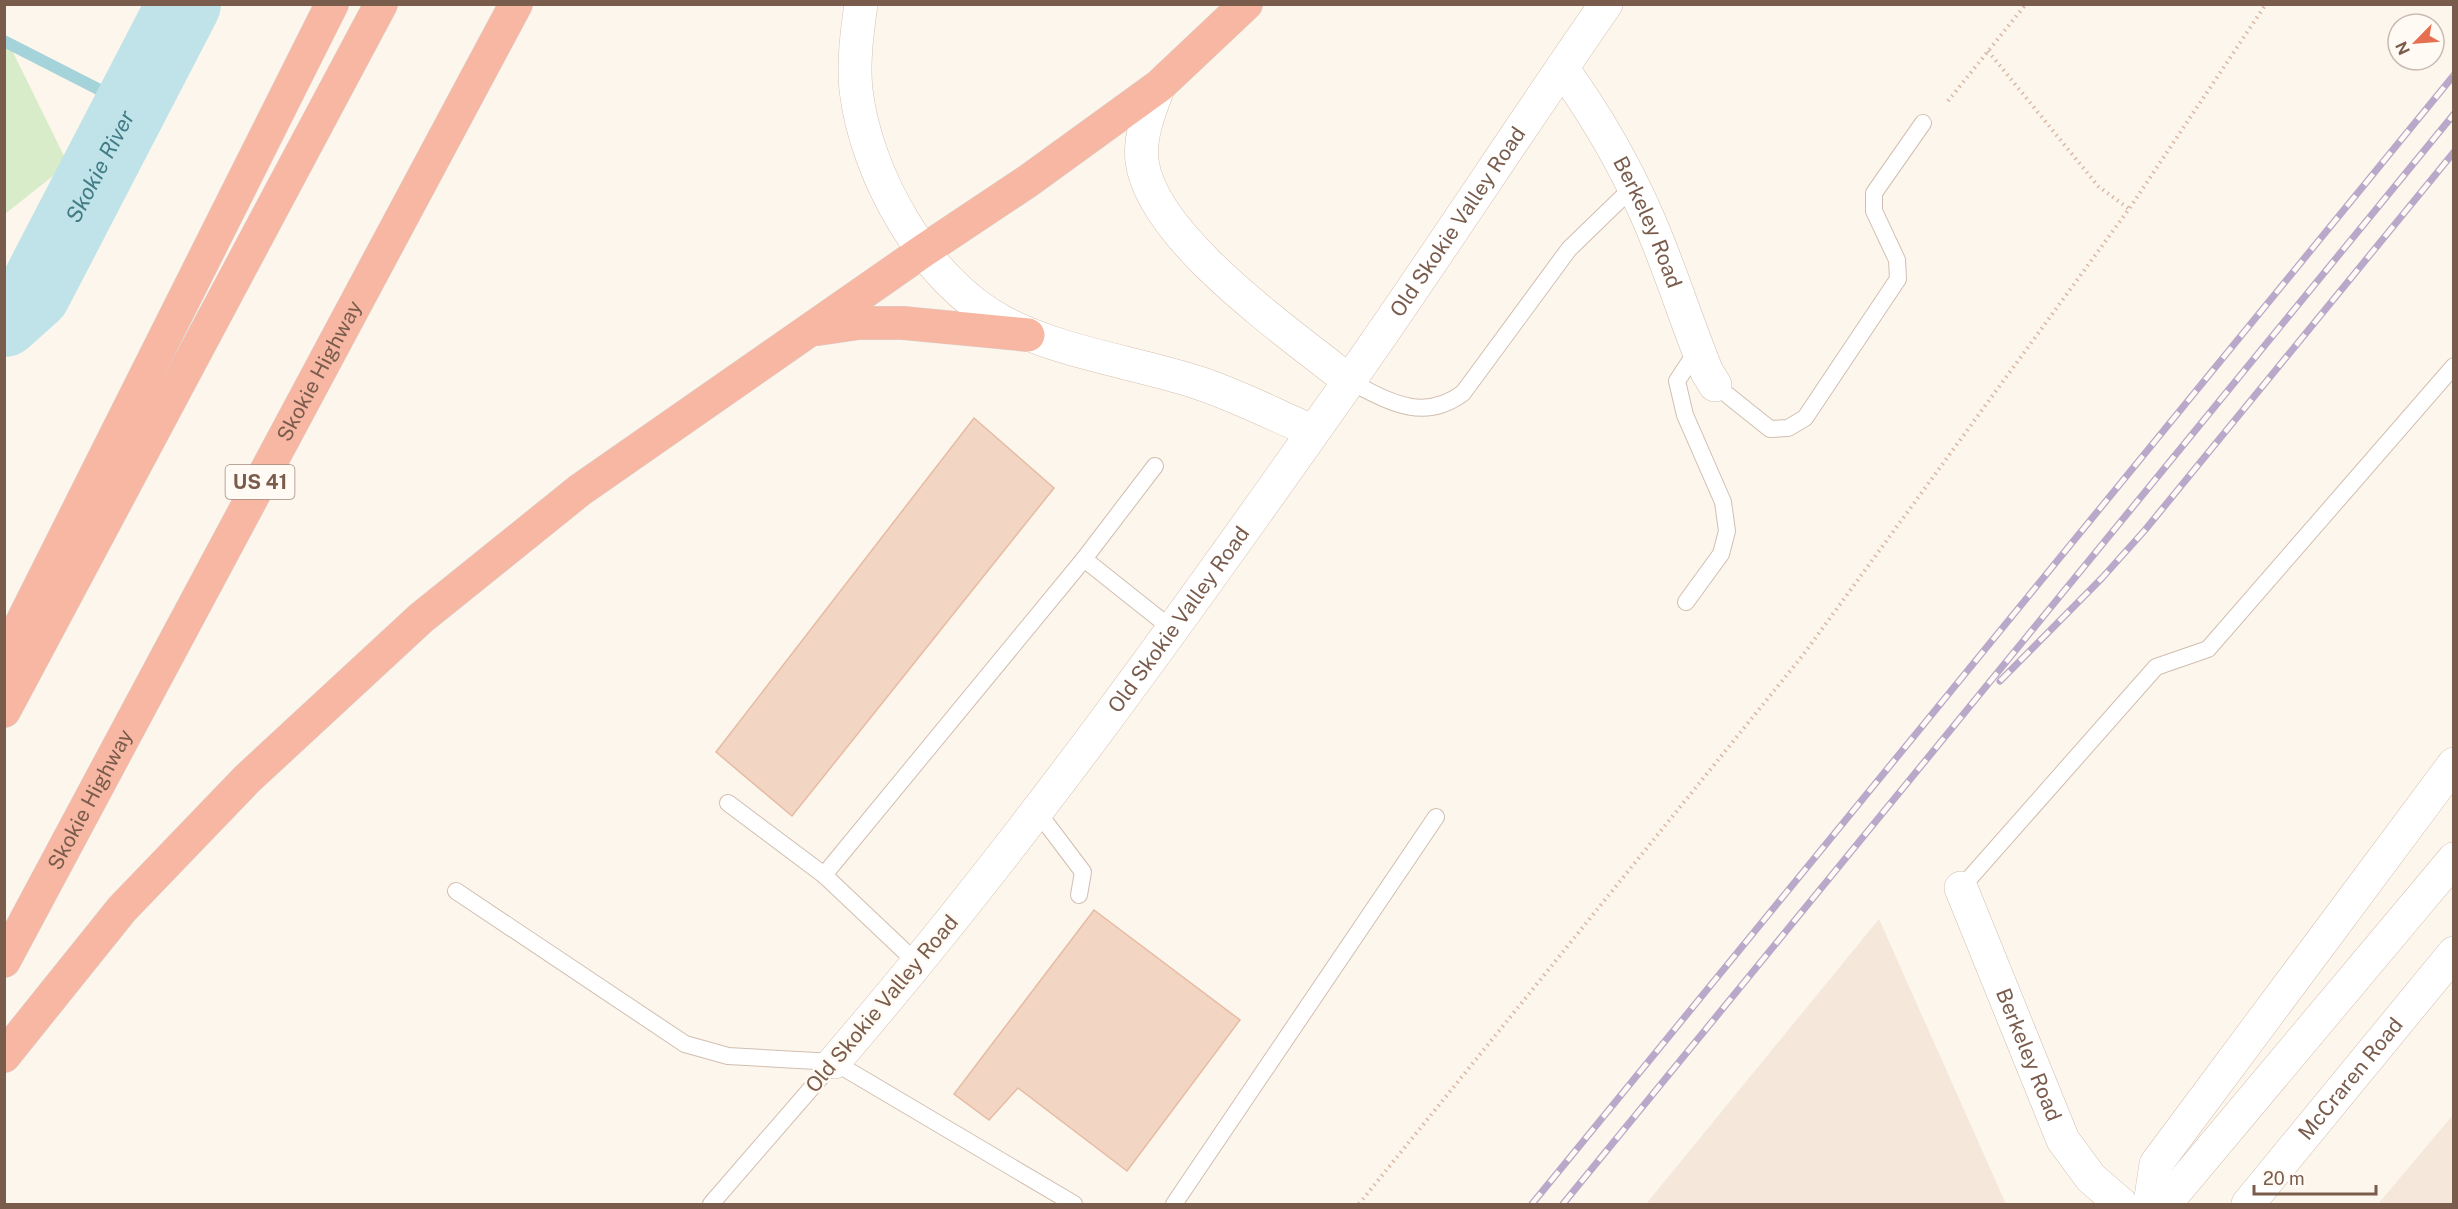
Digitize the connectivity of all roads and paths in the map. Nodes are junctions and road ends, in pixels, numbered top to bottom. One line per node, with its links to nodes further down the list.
1 (332, 4): 28 (highway)
2 (381, 4): 29 (highway)
3 (516, 4): 40 (highway, Skokie Highway / US 41)
4 (861, 4): 16 (street)
5 (1246, 4): 11 (highway)
6 (1606, 4): 10 (street, Old Skokie Valley Road)
7 (2026, 4): 9 (path)
8 (2266, 4): 15 (path)
9 (1988, 51): 12 (path); 15 (path)
10 (1562, 68): 14 (street, Berkeley Road); 21 (street, Old Skokie Valley Road)
11 (1159, 86): 16 (highway); 21 (street)
12 (1948, 101)
13 (1923, 123): 22 (lane)
14 (1633, 187): 19 (street, Berkeley Road); 21 (lane)
15 (2129, 209): 47 (path)
16 (923, 251): 17 (highway); 18 (street)
17 (810, 331): 18 (highway); 42 (highway)
18 (1028, 335): 23 (street)
19 (1698, 349): 22 (street, Berkeley Road); 26 (lane)
20 (2454, 366): 36 (lane)
21 (1350, 381): 23 (street, Old Skokie Valley Road)
22 (1715, 386)
23 (1312, 431): 27 (street, Old Skokie Valley Road)
24 (1155, 466): 25 (lane)
25 (1084, 560): 27 (lane); 35 (lane)
26 (1686, 602)
27 (1172, 629): 32 (street, Old Skokie Valley Road)
28 (4, 658)
29 (4, 711)
30 (2454, 764): 49 (street)
31 (728, 803): 35 (lane)
32 (1038, 811): 38 (lane); 41 (street, Old Skokie Valley Road)
33 (1436, 817): 46 (lane)
34 (2454, 859): 50 (street)
35 (824, 875): 41 (lane)
36 (1961, 888): 48 (street, Berkeley Road)
37 (456, 891): 43 (lane)
38 (1079, 895)
39 (2454, 953): 51 (street, McCraren Road)
40 (4, 961)
41 (918, 964): 43 (street, Old Skokie Valley Road)
42 (4, 1056)
43 (834, 1062): 44 (lane, Old Skokie Valley Road); 45 (lane)
44 (711, 1204)
45 (1074, 1204)
46 (1174, 1204)
47 (1359, 1204)
48 (2121, 1204)
49 (2150, 1204)
50 (2165, 1204)
51 (2248, 1204)

